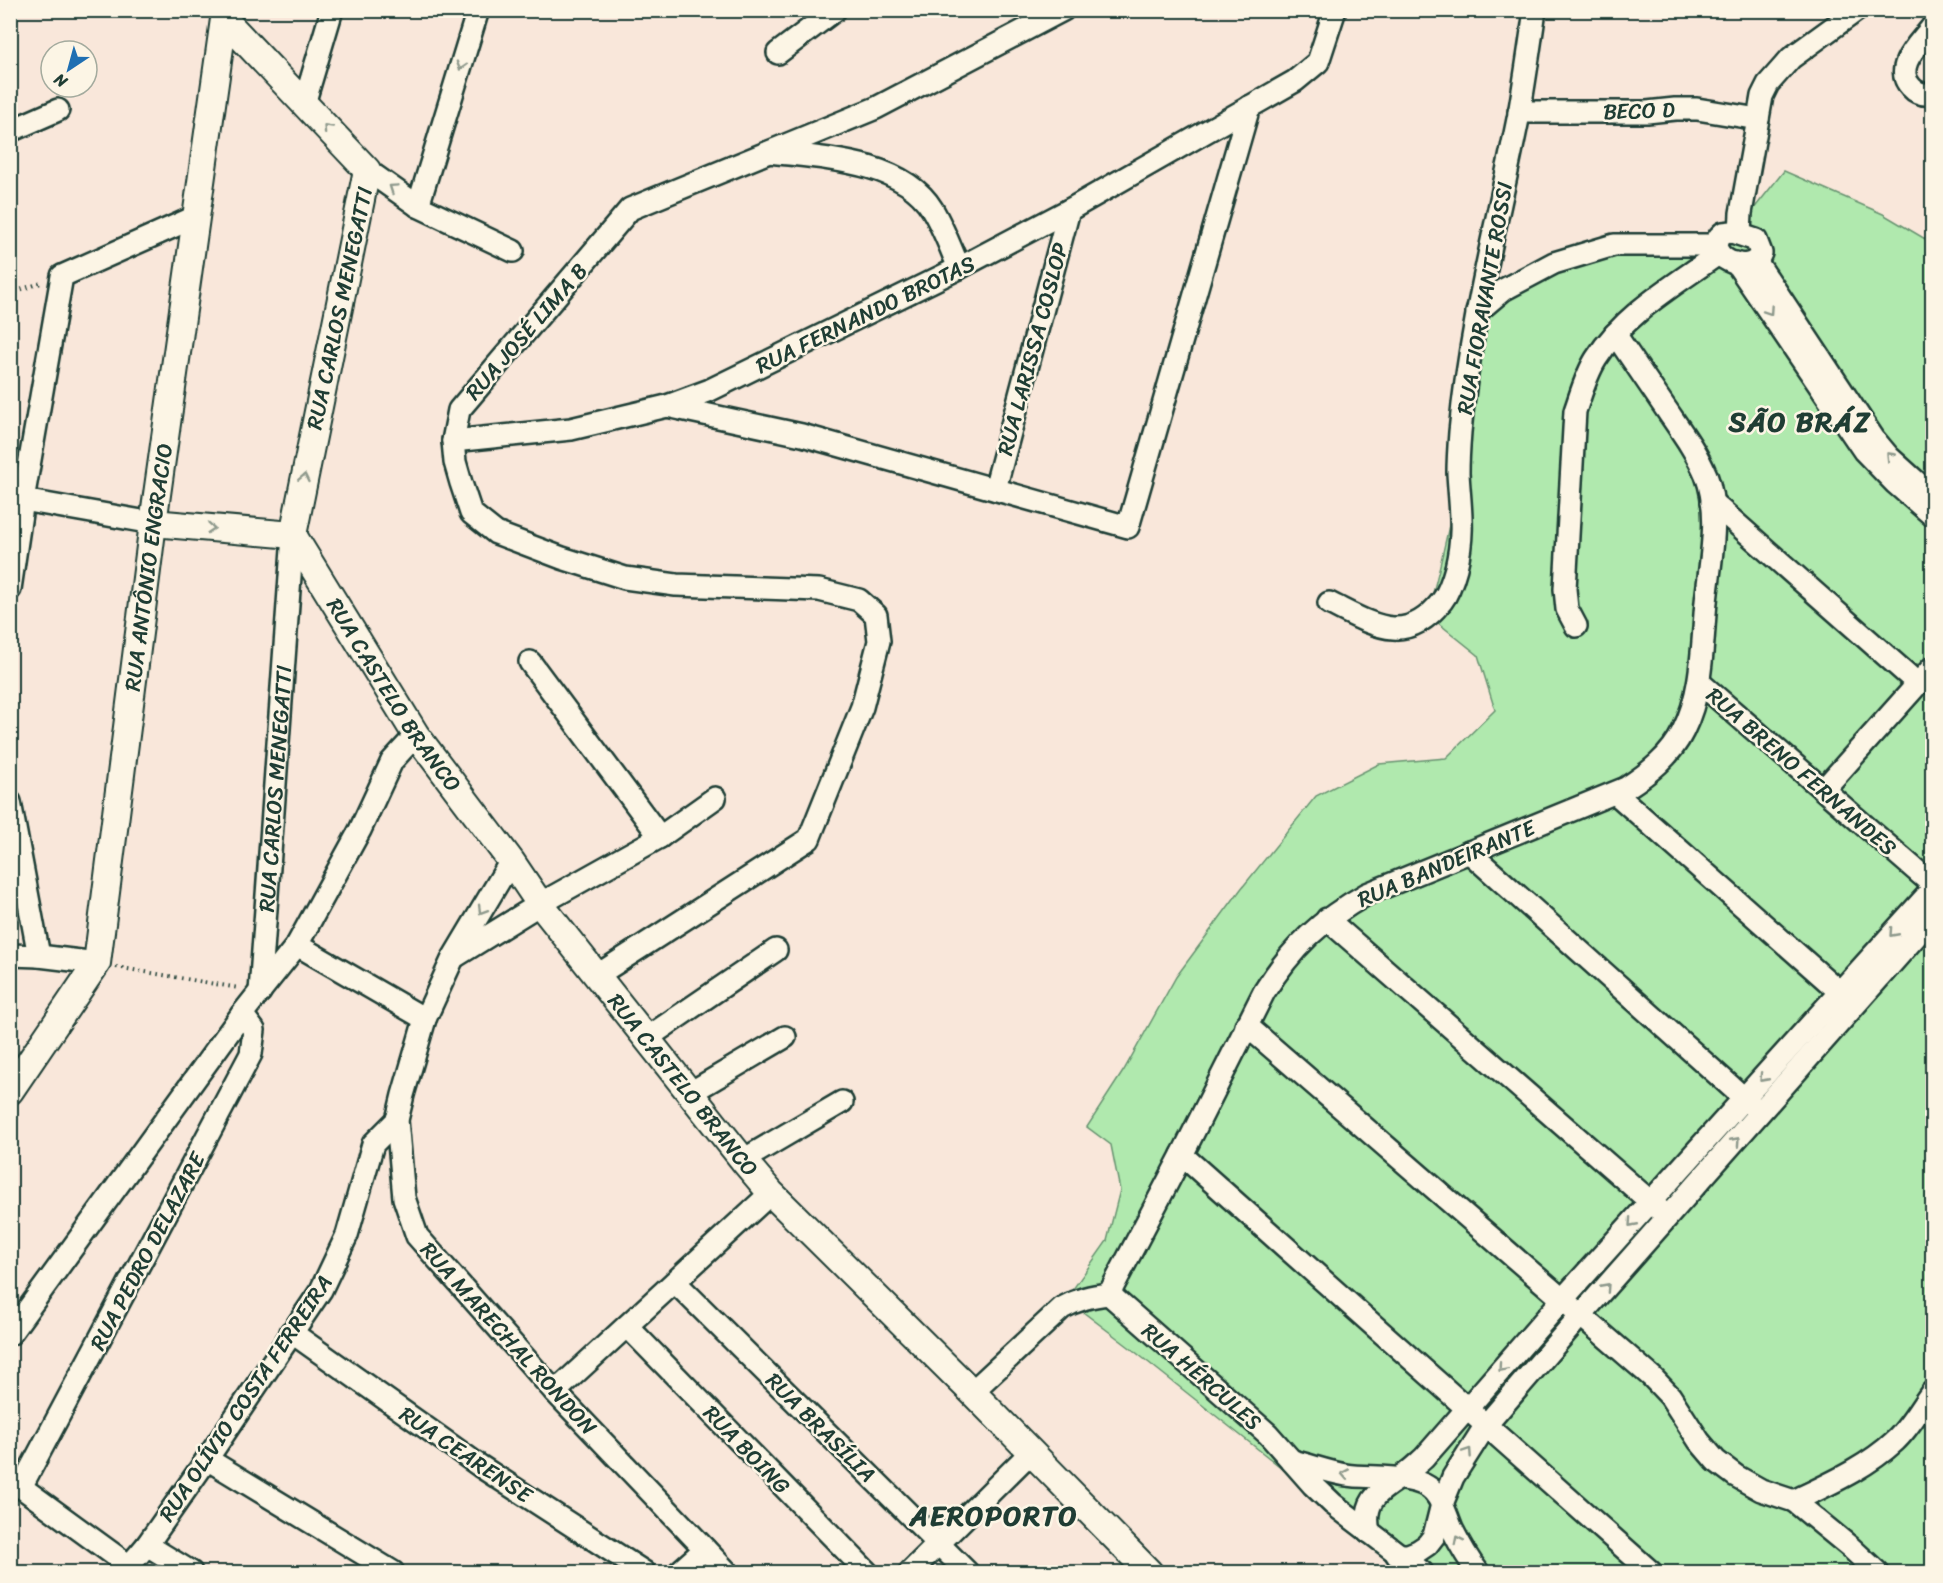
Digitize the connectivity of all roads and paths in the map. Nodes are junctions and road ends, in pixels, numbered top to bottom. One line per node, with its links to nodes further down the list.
1 (332, 10): 12 (street)
2 (478, 10): 20 (street, one-way to 20)
3 (835, 10): 10 (street)
4 (1063, 10): 18 (street, RUA JOSÉ LIMA B)
5 (1335, 10): 13 (street, RUA FERNANDO BROTAS)
6 (1535, 10): 15 (street, RUA FIORAVANTE ROSSI)
7 (1857, 10): 16 (street)
8 (220, 15): 12 (street); 22 (street, RUA ANTÔNIO ENGRACIO)
9 (1932, 27): 11 (street)
10 (778, 53)
11 (1932, 93)
12 (304, 104): 19 (street, one-way to 12)
13 (1249, 107): 21 (street, RUA FERNANDO BROTAS); 33 (street)
14 (58, 110): 17 (street)
15 (1519, 112): 16 (street, BECO D); 29 (street, RUA FIORAVANTE ROSSI)
16 (1758, 119): 23 (street)
17 (10, 131)
18 (766, 152): 26 (street); 32 (street, RUA JOSÉ LIMA B)
19 (367, 170): 20 (street, one-way to 19); 39 (street, RUA CARLOS MENEGATTI, one-way to 19)
20 (418, 206): 24 (street)
21 (1069, 210): 26 (street, RUA FERNANDO BROTAS); 33 (street, RUA LARISSA COSLOP)
22 (195, 217): 27 (street); 38 (street, RUA ANTÔNIO ENGRACIO)
23 (1740, 234): 25 (street); 25 (street)
24 (513, 250)
25 (1732, 256): 29 (street); 30 (street); 34 (street, one-way to 25); 37 (street, one-way to 37)
26 (959, 268): 31 (street, RUA FERNANDO BROTAS)
27 (62, 276): 28 (path); 35 (street)
28 (10, 293)
29 (1477, 312): 41 (street, RUA FIORAVANTE ROSSI)
30 (1615, 334): 36 (street, RUA BANDEIRANTE); 42 (street)
31 (667, 406): 32 (street, RUA FERNANDO BROTAS); 33 (street)
32 (453, 441): 66 (street, RUA JOSÉ LIMA B)
33 (995, 489)
34 (1932, 496)
35 (23, 500): 38 (street); 40 (street)
36 (1712, 502): 45 (street, RUA BANDEIRANTE); 46 (street)
37 (1932, 515)
38 (153, 523): 39 (street, one-way to 39); 65 (street, RUA ANTÔNIO ENGRACIO)
39 (292, 535): 47 (street, RUA CASTELO BRANCO); 67 (street, RUA CARLOS MENEGATTI)
40 (10, 589)
41 (1329, 603)
42 (1576, 626)
43 (530, 662): 52 (street)
44 (1932, 668): 46 (street)
45 (1699, 682): 48 (street, RUA BRENO FERNANDES); 49 (street, RUA BANDEIRANTE)
46 (1917, 683): 48 (street)
47 (416, 735): 54 (street, RUA CASTELO BRANCO); 60 (street)
48 (1824, 789): 55 (street, RUA BRENO FERNANDES)
49 (1615, 793): 53 (street, RUA BANDEIRANTE); 68 (street)
50 (715, 798): 52 (street)
51 (10, 802): 63 (street)
52 (660, 837): 57 (street)
53 (1469, 852): 59 (street, RUA BANDEIRANTE); 76 (street)
54 (511, 861): 57 (street, RUA CASTELO BRANCO); 64 (street, RUA MARECHAL RONDON, one-way to 64)
55 (1932, 884)
56 (1932, 890): 68 (street, one-way to 68)
57 (540, 903): 64 (street); 66 (street, RUA CASTELO BRANCO)
58 (1932, 918): 68 (street)
59 (1327, 919): 71 (street, RUA BANDEIRANTE); 83 (street)
60 (297, 945): 67 (street); 70 (street)
61 (776, 950): 73 (street)
62 (10, 955): 63 (street)
63 (39, 956): 65 (street)
64 (453, 958): 70 (street, RUA MARECHAL RONDON)
65 (98, 963): 67 (path); 74 (street, RUA ANTÔNIO ENGRACIO)
66 (596, 976): 73 (street, RUA CASTELO BRANCO)
67 (260, 992): 69 (street)
68 (1848, 999): 76 (street, one-way to 76); 78 (street)
69 (242, 1014): 91 (street); 101 (street, RUA PEDRO DELAZARE)
70 (426, 1019): 79 (street, RUA MARECHAL RONDON)
71 (1246, 1025): 80 (street, RUA BANDEIRANTE); 87 (street)
72 (785, 1037): 75 (street)
73 (647, 1038): 75 (street, RUA CASTELO BRANCO)
74 (10, 1091)
75 (690, 1093): 81 (street, RUA CASTELO BRANCO)
76 (1744, 1098): 78 (street); 83 (street)
77 (842, 1102): 81 (street)
78 (1761, 1113): 84 (street, one-way to 78)
79 (398, 1120): 90 (street, RUA OLÍVIO COSTA FERREIRA); 92 (street, RUA MARECHAL RONDON)
80 (1182, 1155): 86 (street, RUA BANDEIRANTE); 95 (street)
81 (742, 1160): 82 (street, RUA CASTELO BRANCO)
82 (771, 1193): 85 (street); 93 (street, RUA CASTELO BRANCO)
83 (1651, 1202): 84 (street); 87 (street, one-way to 87)
84 (1668, 1217): 88 (street, one-way to 84)
85 (675, 1282): 89 (street); 105 (street, RUA BRASÍLIA)
86 (1109, 1294): 93 (street); 99 (street, RUA HÉRCULES)
87 (1562, 1300): 88 (street); 95 (street, one-way to 95)
88 (1580, 1316): 96 (street); 102 (street)
89 (627, 1326): 92 (street); 115 (street, RUA BOING)
90 (291, 1332): 98 (street, RUA OLÍVIO COSTA FERREIRA); 112 (street, RUA CEARENSE)
91 (10, 1334)
92 (555, 1392): 107 (street, RUA MARECHAL RONDON)
93 (972, 1392): 97 (street, RUA CASTELO BRANCO)
94 (1932, 1392): 102 (street)
95 (1467, 1409): 96 (street); 100 (street)
96 (1486, 1425): 103 (street, one-way to 96); 121 (street)
97 (1031, 1452): 105 (street); 118 (street, RUA CASTELO BRANCO)
98 (207, 1459): 106 (street, RUA OLÍVIO COSTA FERREIRA); 111 (street)
99 (1292, 1461): 100 (street, one-way to 99); 104 (street, RUA HÉRCULES)
100 (1400, 1479): 103 (street); 104 (street)
101 (16, 1483): 109 (street)
102 (1794, 1502): 122 (street)
103 (1442, 1504): 108 (street); 120 (street, one-way to 103)
104 (1369, 1532): 108 (street, RUA HÉRCULES)
105 (939, 1544): 116 (street); 117 (street, RUA BRASÍLIA)
106 (147, 1545): 109 (street, RUA OLÍVIO COSTA FERREIRA); 110 (street)
107 (705, 1549): 113 (street); 114 (street, RUA MARECHAL RONDON)
108 (1397, 1555): 119 (street, RUA HÉRCULES)
109 (126, 1569)
110 (191, 1572)
111 (393, 1572)
112 (644, 1572)
113 (680, 1572)
114 (727, 1572)
115 (867, 1572)
116 (910, 1572)
117 (967, 1572)
118 (1149, 1572)
119 (1422, 1572)
120 (1478, 1572)
121 (1651, 1572)
122 (1877, 1572)

